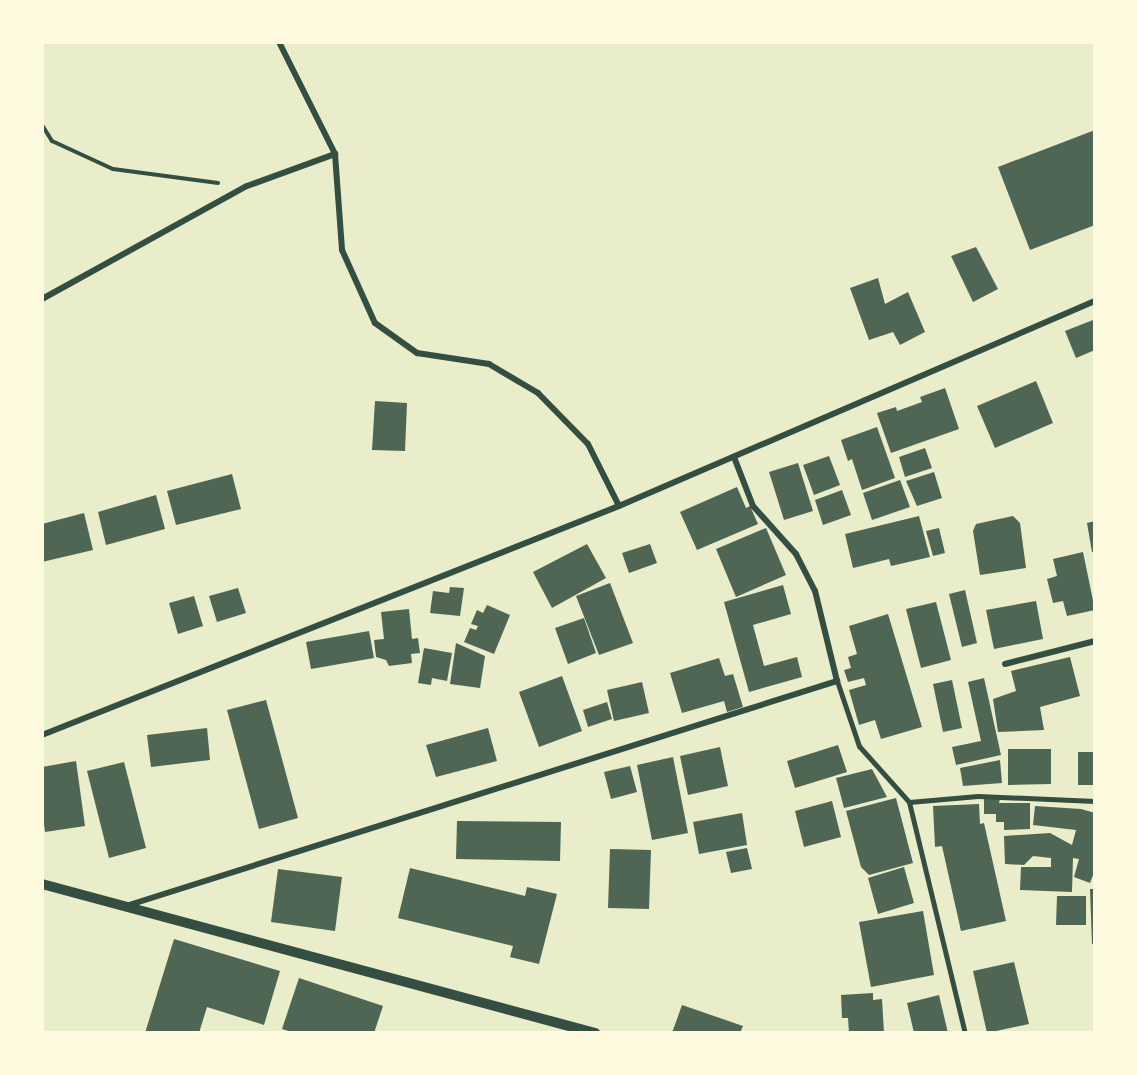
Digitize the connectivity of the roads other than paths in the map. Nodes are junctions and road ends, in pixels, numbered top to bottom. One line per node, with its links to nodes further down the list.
1 (279, 42): 2 (street)
2 (334, 154): 3 (street); 6 (street)
3 (42, 299)
4 (1095, 301): 5 (street)
5 (734, 458): 6 (street); 9 (street)
6 (619, 506): 10 (street)
7 (1095, 641): 8 (street)
8 (1005, 663)
9 (837, 681): 12 (street); 14 (street)
10 (42, 735)
11 (1095, 801): 12 (street)
12 (909, 802): 16 (street)
13 (42, 884): 14 (street)
14 (123, 908): 15 (street)
15 (595, 1033)
16 (965, 1033)

